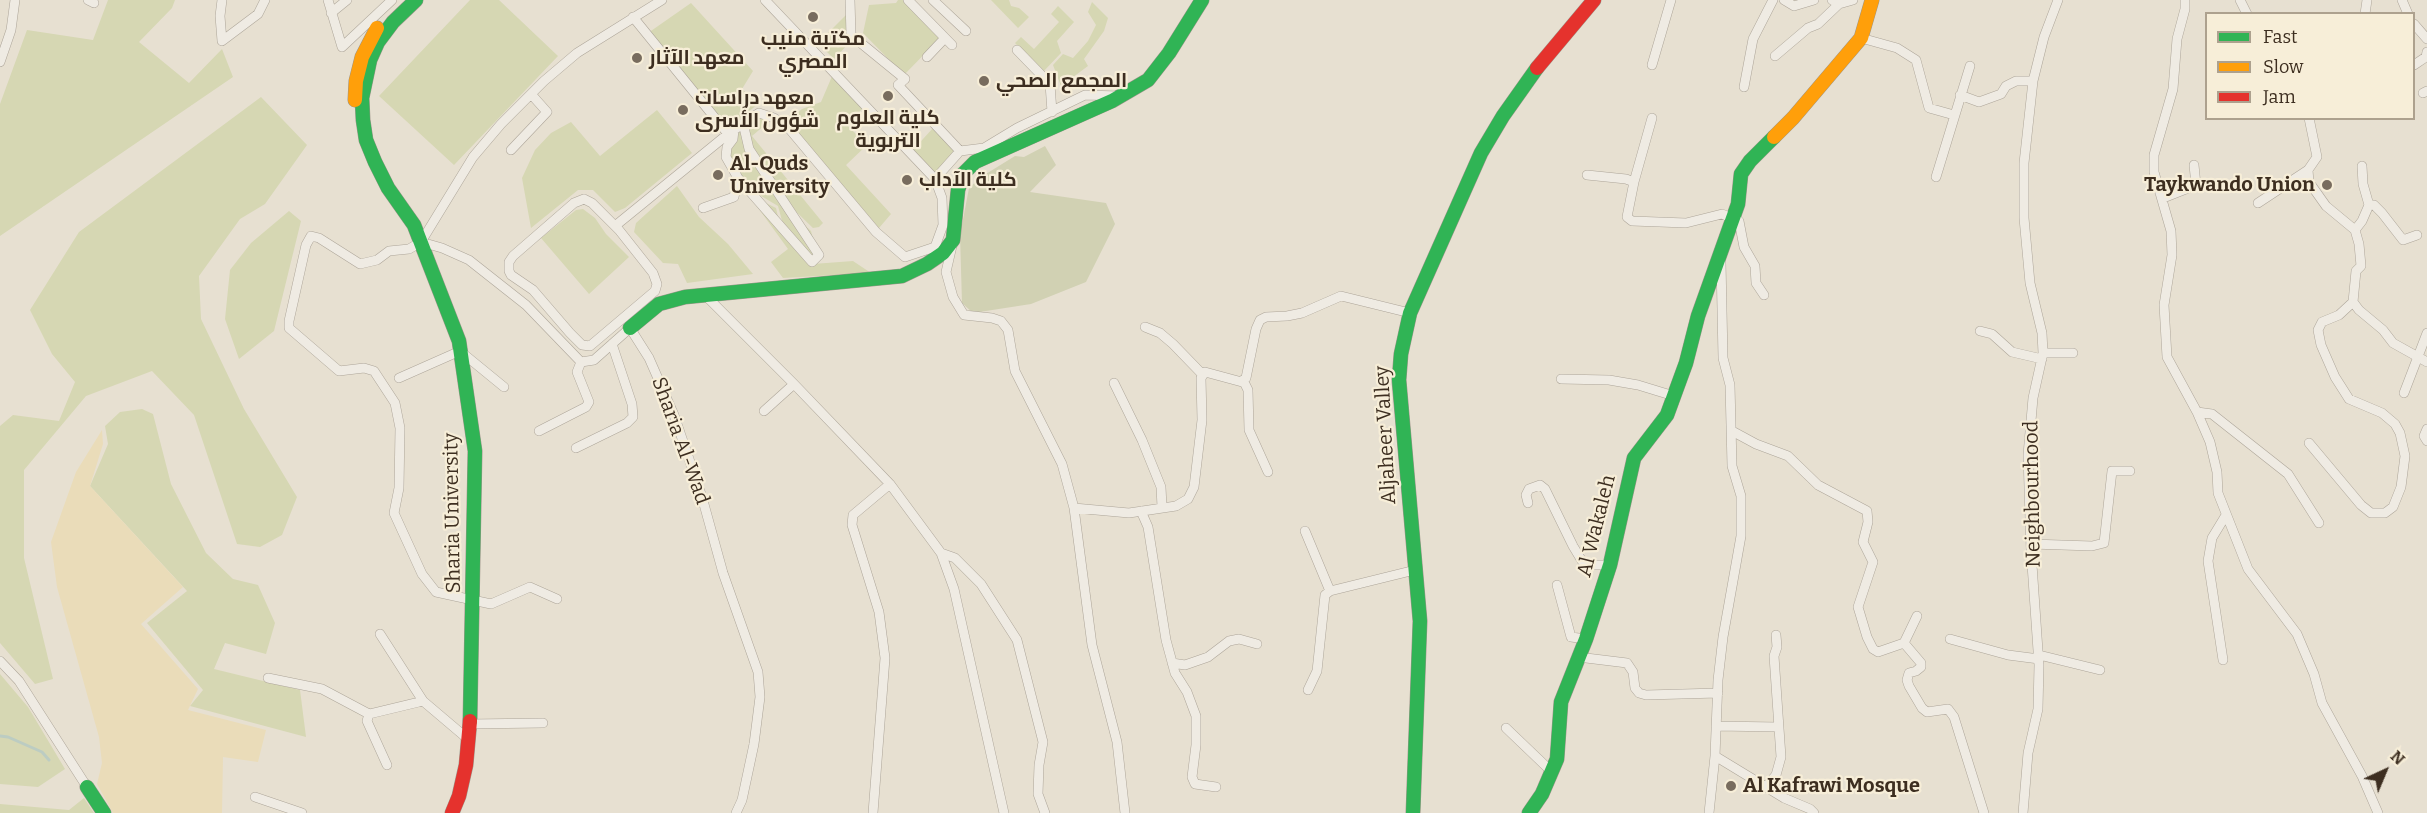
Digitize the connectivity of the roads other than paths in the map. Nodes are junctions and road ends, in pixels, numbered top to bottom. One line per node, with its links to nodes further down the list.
1 (15, 0): 32 (street)
2 (222, 0): 3 (street)
3 (265, 0)
4 (328, 0): 25 (street)
5 (347, 0): 25 (street)
6 (392, 0): 25 (street)
7 (404, 0): 65 (street)
8 (416, 0): 65 (street)
9 (662, 0): 26 (street)
10 (765, 0): 54 (street)
11 (850, 0): 47 (street)
12 (908, 0): 31 (street)
13 (933, 0): 27 (street)
14 (1202, 0): 39 (street)
15 (1594, 0): 70 (street, Aljaheer Valley)
16 (1671, 0): 33 (street)
17 (1773, 0): 36 (street)
18 (1784, 0): 19 (street)
19 (1814, 0)
20 (1852, 0): 24 (street)
21 (1872, 0): 28 (street)
22 (2058, 0): 35 (street, Neighbourhood)
23 (2185, 0): 56 (street)
24 (1835, 2): 30 (street)
25 (331, 13)
26 (633, 17): 37 (street); 45 (street)
27 (966, 31)
28 (1861, 38): 41 (street); 60 (street, Al Wakaleh)
29 (1017, 50): 40 (street)
30 (1775, 56)
31 (927, 57)
32 (0, 62)
33 (1652, 65)
34 (1970, 66): 38 (street)
35 (2033, 81): 38 (street); 78 (street, Neighbourhood)
36 (1744, 87)
37 (531, 94): 46 (street); 65 (street)
38 (1960, 95): 41 (street)
39 (1121, 96): 40 (street); 64 (street)
40 (1052, 112): 47 (street)
41 (1954, 115): 52 (street)
42 (1652, 118): 55 (street)
43 (2308, 120): 50 (street)
44 (742, 123): 45 (street); 53 (street); 54 (street)
45 (731, 132): 53 (street); 61 (street)
46 (511, 150)
47 (960, 152): 54 (street)
48 (2194, 165): 56 (street)
49 (2362, 166): 58 (street)
50 (2308, 170): 57 (street); 62 (street)
51 (1587, 175): 55 (street)
52 (1936, 177)
53 (738, 178): 59 (street)
54 (935, 178)
55 (1634, 182): 60 (street)
56 (2163, 198): 91 (street)
57 (2258, 203)
58 (2368, 205): 62 (street); 63 (street)
59 (703, 208)
60 (1733, 218): 66 (street, Al Wakaleh); 67 (street)
61 (615, 226): 61 (street)
62 (2355, 230): 69 (street)
63 (2418, 235)
64 (953, 240): 68 (street); 103 (street)
65 (421, 242): 76 (street, Sharia University); 80 (street); 115 (street)
66 (1720, 254): 89 (street, Al Wakaleh); 93 (street)
67 (1764, 295)
68 (706, 297): 72 (street); 86 (street)
69 (2353, 302): 79 (street); 96 (street)
70 (1410, 313): 84 (street); 111 (street, Aljaheer Valley)
71 (1145, 327): 81 (street)
72 (630, 328): 75 (street); 151 (street, Sharia Al-Wad)
73 (1980, 331): 78 (street)
74 (2427, 333): 79 (street)
75 (612, 345): 80 (street); 97 (street)
76 (460, 351): 82 (street); 87 (street); 115 (street, Sharia University)
77 (2073, 353): 78 (street)
78 (2042, 356): 108 (street, Neighbourhood)
79 (2423, 360): 88 (street)
80 (581, 362): 94 (street)
81 (1203, 375): 84 (street); 102 (street)
82 (399, 378)
83 (1561, 378): 89 (street)
84 (1243, 380): 99 (street)
85 (1114, 383): 102 (street)
86 (794, 384): 90 (street); 100 (street)
87 (504, 387)
88 (2404, 393)
89 (1674, 396): 110 (street, Al Wakaleh)
90 (764, 411)
91 (2197, 412): 105 (street); 106 (street)
92 (2427, 429): 95 (street)
93 (1732, 430): 121 (street); 131 (street)
94 (539, 431)
95 (2427, 441)
96 (2309, 443)
97 (576, 448)
98 (2130, 471): 108 (street)
99 (1268, 472)
100 (890, 484): 109 (street); 152 (street)
101 (1528, 503): 110 (street)
102 (1162, 507): 104 (street)
103 (1074, 508): 104 (street); 155 (street)
104 (1141, 511): 127 (street)
105 (2226, 515): 125 (street); 161 (street)
106 (2319, 523)
107 (1305, 531): 113 (street)
108 (2031, 544): 124 (street, Neighbourhood)
109 (941, 553): 153 (street); 154 (street)
110 (1610, 565): 119 (street, Al Wakaleh)
111 (1415, 570): 113 (street); 156 (street, Aljaheer Valley)
112 (1557, 585): 119 (street)
113 (1330, 591): 130 (street)
114 (557, 599): 115 (street)
115 (474, 601): 135 (street, Sharia University)
116 (1917, 616): 121 (street)
117 (380, 634): 132 (street)
118 (1776, 635): 137 (street)
119 (1586, 639): 123 (street, Al Wakaleh)
120 (1950, 639): 124 (street)
121 (1904, 643): 159 (street)
122 (1257, 644): 127 (street)
123 (1578, 657): 131 (street); 142 (street, Al Wakaleh)
124 (2039, 657): 128 (street); 160 (street, Neighbourhood)
125 (2223, 660)
126 (0, 661): 143 (street)
127 (1172, 663): 144 (street)
128 (2100, 670)
129 (268, 678): 133 (street)
130 (1308, 690)
131 (1718, 693): 136 (street)
132 (423, 701): 133 (street); 139 (street)
133 (369, 714): 141 (street)
134 (543, 723): 135 (street)
135 (470, 724): 139 (street, Sharia University)
136 (1716, 726): 137 (street); 140 (street)
137 (1778, 727): 145 (street)
138 (1506, 728): 142 (street)
139 (469, 740): 150 (street, Sharia University)
140 (1715, 756): 145 (street); 157 (street)
141 (387, 765)
142 (1553, 773): 147 (street, Al Wakaleh)
143 (87, 787): 148 (street)
144 (1216, 787)
145 (1766, 787): 158 (street)
146 (255, 797): 149 (street)
147 (1532, 812)
148 (104, 813)
149 (302, 813)
150 (452, 813)
151 (736, 813)
152 (873, 813)
153 (1004, 813)
154 (1045, 813)
155 (1125, 813)
156 (1413, 813)
157 (1709, 813)
158 (1814, 813)
159 (1984, 813)
160 (2024, 813)
161 (2378, 813)

